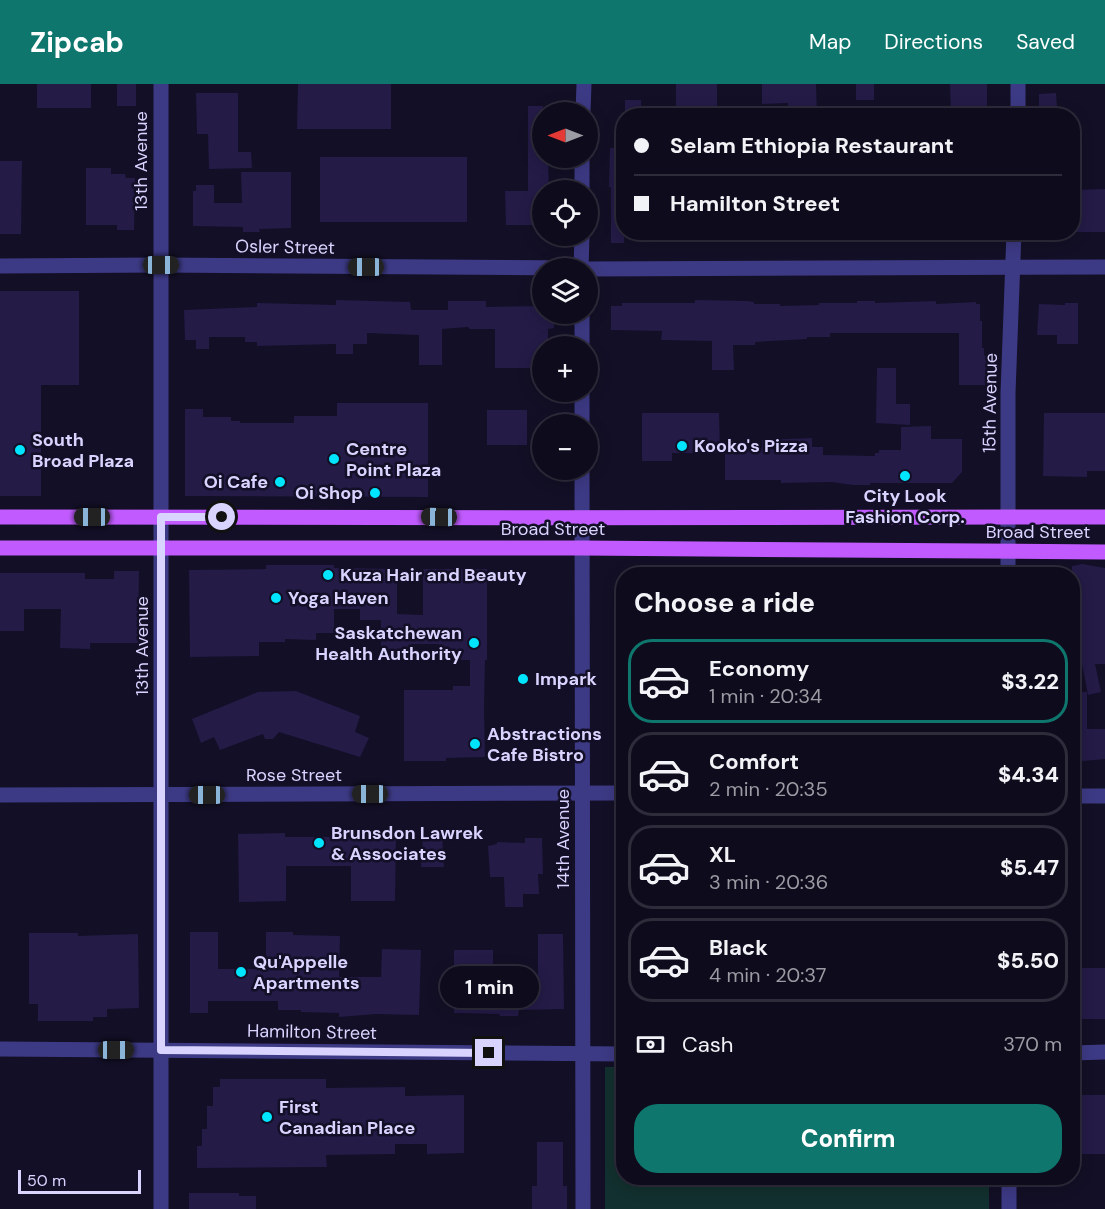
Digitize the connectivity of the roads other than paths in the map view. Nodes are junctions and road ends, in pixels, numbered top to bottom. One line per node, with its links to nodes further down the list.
1 (161, 84): 7 (street, 13th Avenue)
2 (584, 84): 4 (street)
3 (1018, 84): 5 (street)
4 (583, 102)
5 (1018, 108)
6 (1014, 240): 9 (street, 15th Avenue)
7 (161, 265): 8 (street, Osler Street); 11 (street, Osler Street); 15 (street, 13th Avenue)
8 (0, 266)
9 (1012, 267): 10 (street); 12 (street); 16 (street, 15th Avenue)
10 (1105, 267)
11 (532, 268)
12 (598, 269)
13 (582, 480): 18 (street, 14th Avenue)
14 (0, 517): 15 (main road, Broad Street)
15 (161, 517): 18 (main road, Broad Street); 20 (street, 13th Avenue)
16 (1008, 517): 17 (main road, Broad Street); 18 (main road, Broad Street); 22 (street, 15th Avenue)
17 (1105, 517)
18 (582, 518): 21 (street, 14th Avenue)
19 (0, 548): 20 (main road, Broad Street)
20 (161, 548): 21 (main road, Broad Street); 28 (street, 13th Avenue)
21 (582, 548): 22 (main road, Broad Street); 25 (street, 14th Avenue)
22 (1008, 552): 23 (main road, Broad Street); 24 (street, 15th Avenue)
23 (1105, 552)
24 (1008, 567)
25 (582, 793): 26 (street, Rose Street); 28 (street, Rose Street); 35 (street, 14th Avenue)
26 (616, 794)
27 (0, 795): 28 (street, Rose Street)
28 (161, 795): 32 (street, 13th Avenue)
29 (1080, 796): 30 (street)
30 (1105, 796)
31 (0, 1049): 32 (street, Hamilton Street)
32 (161, 1050): 35 (street, Hamilton Street); 38 (street, 13th Avenue)
33 (1105, 1052): 34 (street)
34 (1080, 1053)
35 (582, 1054): 36 (street, Hamilton Street); 39 (street, 14th Avenue)
36 (616, 1054)
37 (1009, 1185): 40 (street)
38 (161, 1209)
39 (583, 1209)
40 (1009, 1209)

